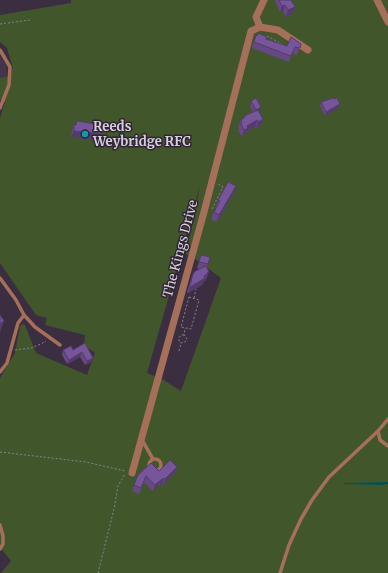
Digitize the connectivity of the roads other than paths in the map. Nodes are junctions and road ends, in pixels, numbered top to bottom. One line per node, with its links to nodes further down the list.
1 (264, 0): 3 (street, The Kings Drive)
2 (376, 0): 4 (street)
3 (256, 17): 5 (street); 6 (street, The Kings Drive)
4 (388, 22)
5 (263, 27): 6 (street); 8 (street)
6 (251, 31): 16 (street, The Kings Drive)
7 (0, 50): 9 (lane)
8 (308, 50)
9 (0, 108)
10 (0, 278): 11 (lane)
11 (24, 315): 12 (lane); 13 (lane)
12 (60, 345)
13 (0, 372)
14 (388, 419): 15 (lane)
15 (378, 431): 17 (lane); 22 (lane)
16 (142, 440): 18 (lane); 19 (street, The Kings Drive)
17 (388, 446)
18 (153, 459)
19 (132, 473)
20 (0, 525): 21 (lane)
21 (0, 550)
22 (280, 573)

